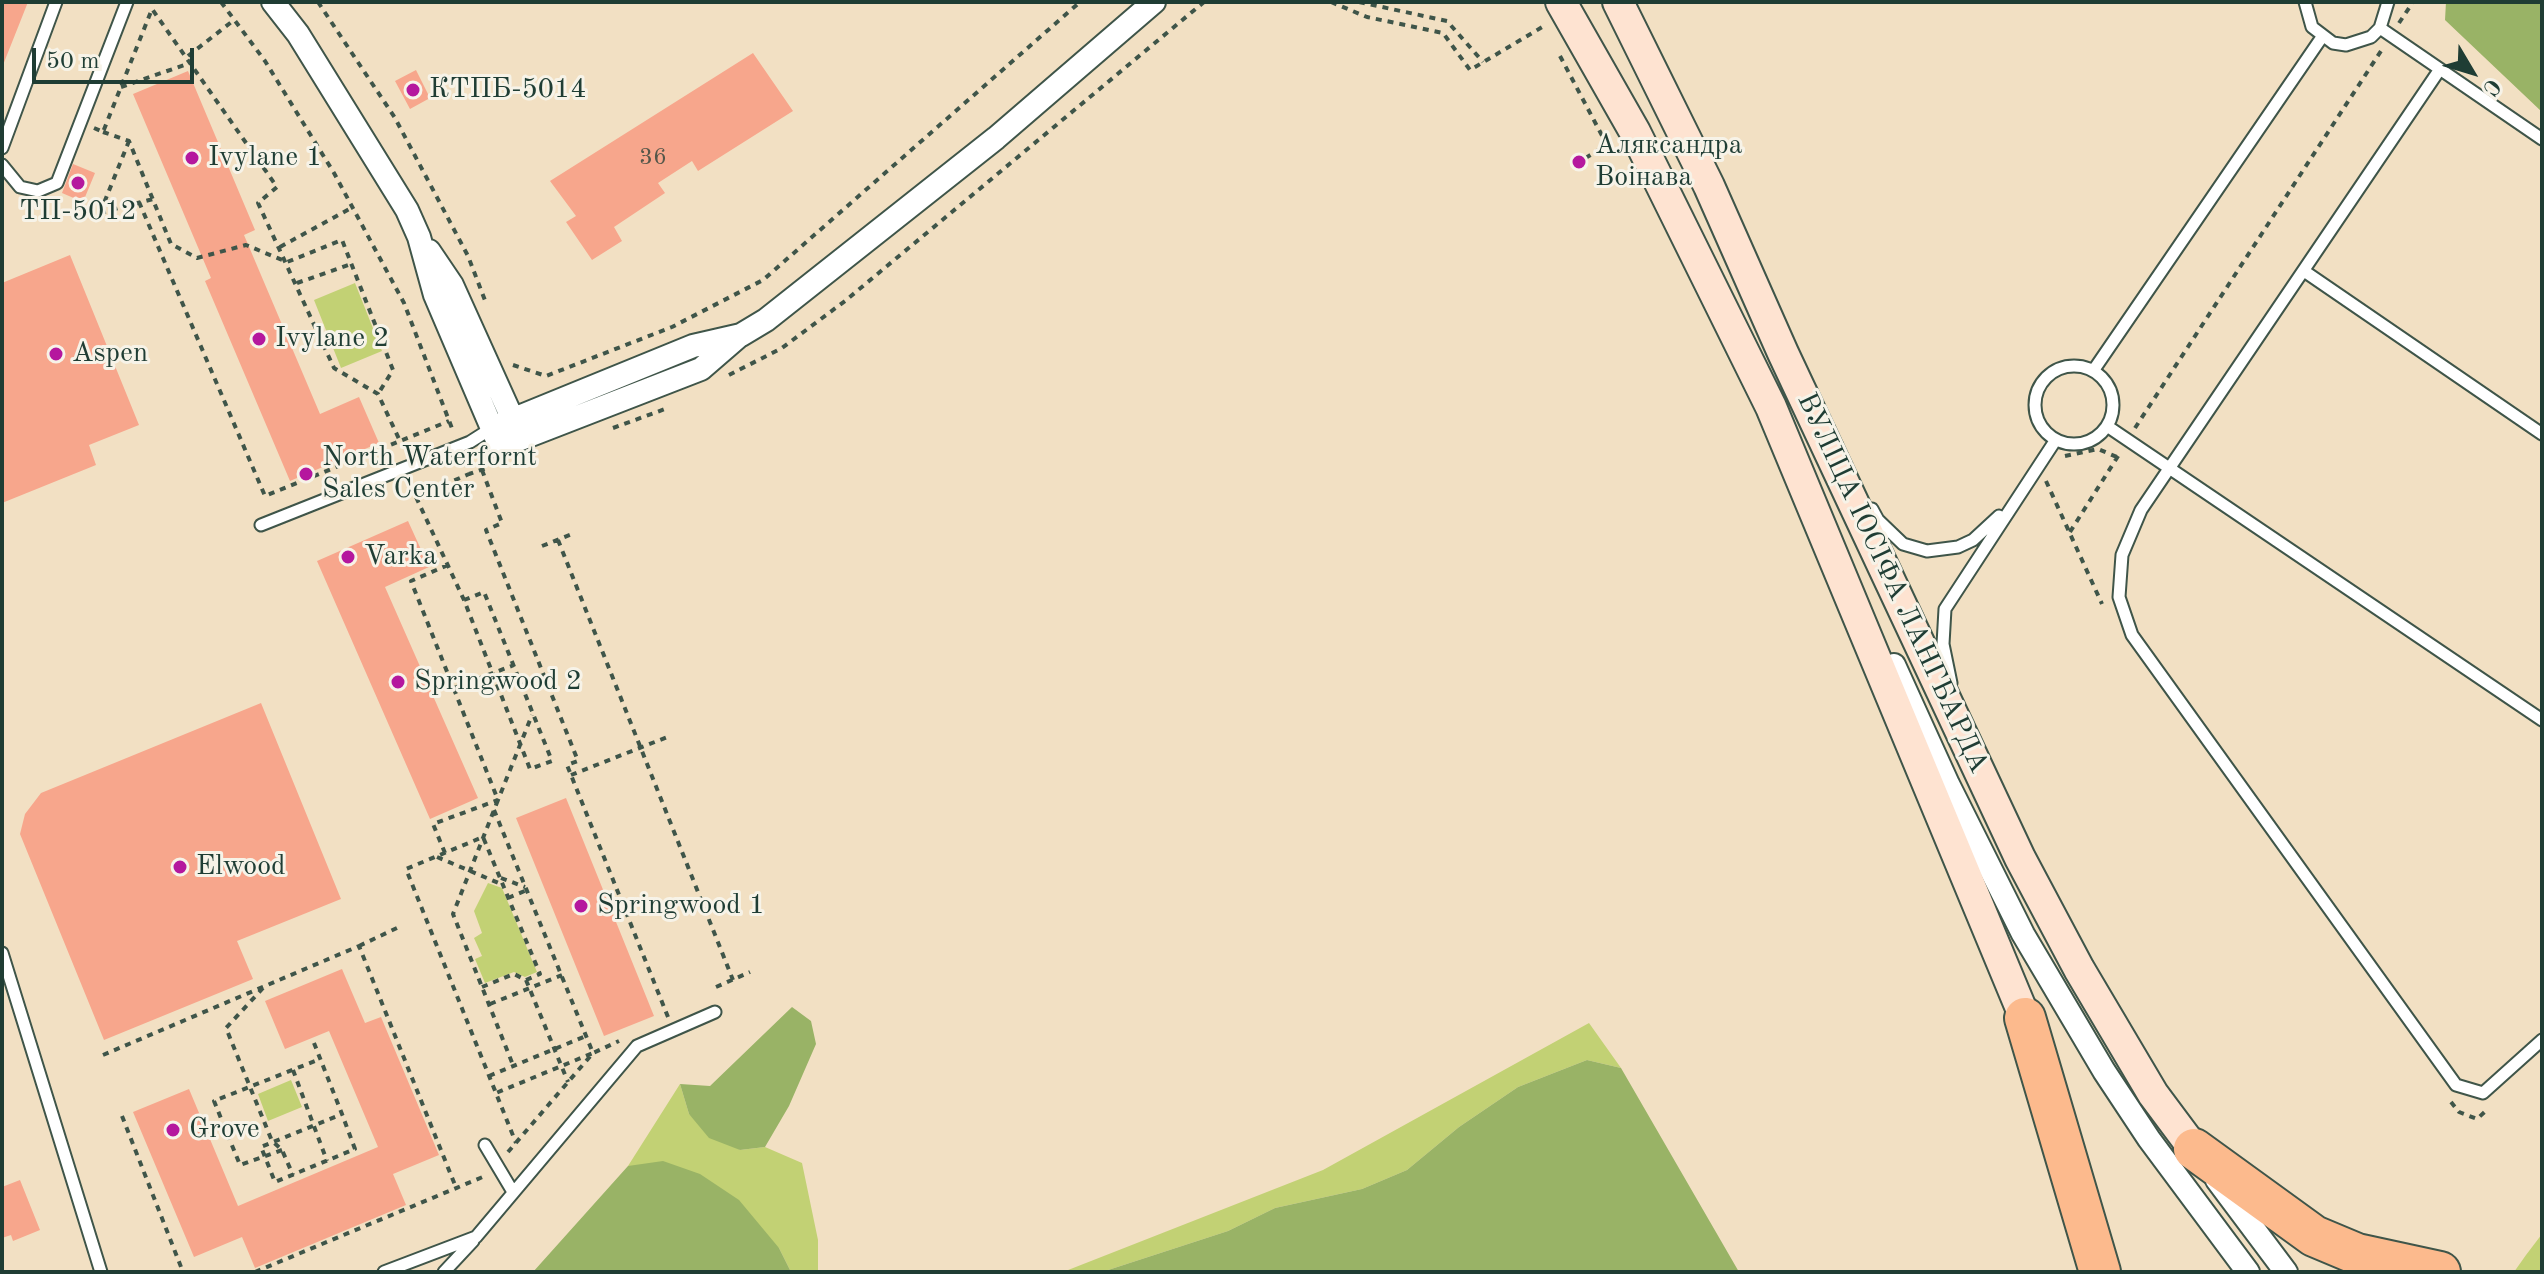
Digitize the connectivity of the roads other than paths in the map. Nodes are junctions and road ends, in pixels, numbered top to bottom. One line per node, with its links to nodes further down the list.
1 (56, 2): 13 (lane)
2 (127, 2): 14 (lane)
3 (273, 2): 19 (street)
4 (1154, 2): 19 (street)
5 (1618, 2): 23 (main road, ВУЛІЦА ІОСІФА ЛАНГБАРДА)
6 (2305, 2): 10 (lane)
7 (2388, 2): 9 (lane)
8 (1558, 13): 17 (main road, ВУЛІЦА ІОСІФА ЛАНГБАРДА)
9 (2380, 28): 10 (lane); 11 (lane)
10 (2322, 37): 16 (lane)
11 (2440, 69): 12 (lane); 15 (lane)
12 (2542, 139)
13 (2, 148)
14 (2, 165)
15 (2304, 271): 20 (lane); 24 (lane)
16 (2093, 371): 18 (lane); 21 (lane)
17 (1771, 407): 31 (main road, ВУЛІЦА ІОСІФА ЛАНГБАРДА); 41 (street)
18 (2107, 426): 21 (lane); 24 (lane)
19 (507, 434): 22 (lane); 22 (lane)
20 (2542, 434)
21 (2055, 441): 25 (lane)
22 (470, 442): 26 (lane)
23 (1828, 443): 25 (lane); 28 (main road, ВУЛІЦА ІОСІФА ЛАНГБАРДА)
24 (2172, 467): 27 (lane); 32 (lane)
25 (2016, 498): 28 (lane)
26 (261, 525)
27 (2542, 720)
28 (1984, 778): 34 (main road, ВУЛІЦА ІОСІФА ЛАНГБАРДА)
29 (2, 953): 37 (lane)
30 (715, 1012): 35 (lane)
31 (2025, 1018): 40 (highway)
32 (2542, 1040)
33 (485, 1145): 35 (lane)
34 (2194, 1149): 42 (street); 43 (highway)
35 (513, 1192): 36 (lane)
36 (476, 1237): 38 (lane); 39 (lane)
37 (101, 1272)
38 (384, 1272)
39 (444, 1272)
40 (2100, 1272)
41 (2248, 1272)
42 (2286, 1272)
43 (2440, 1272)

